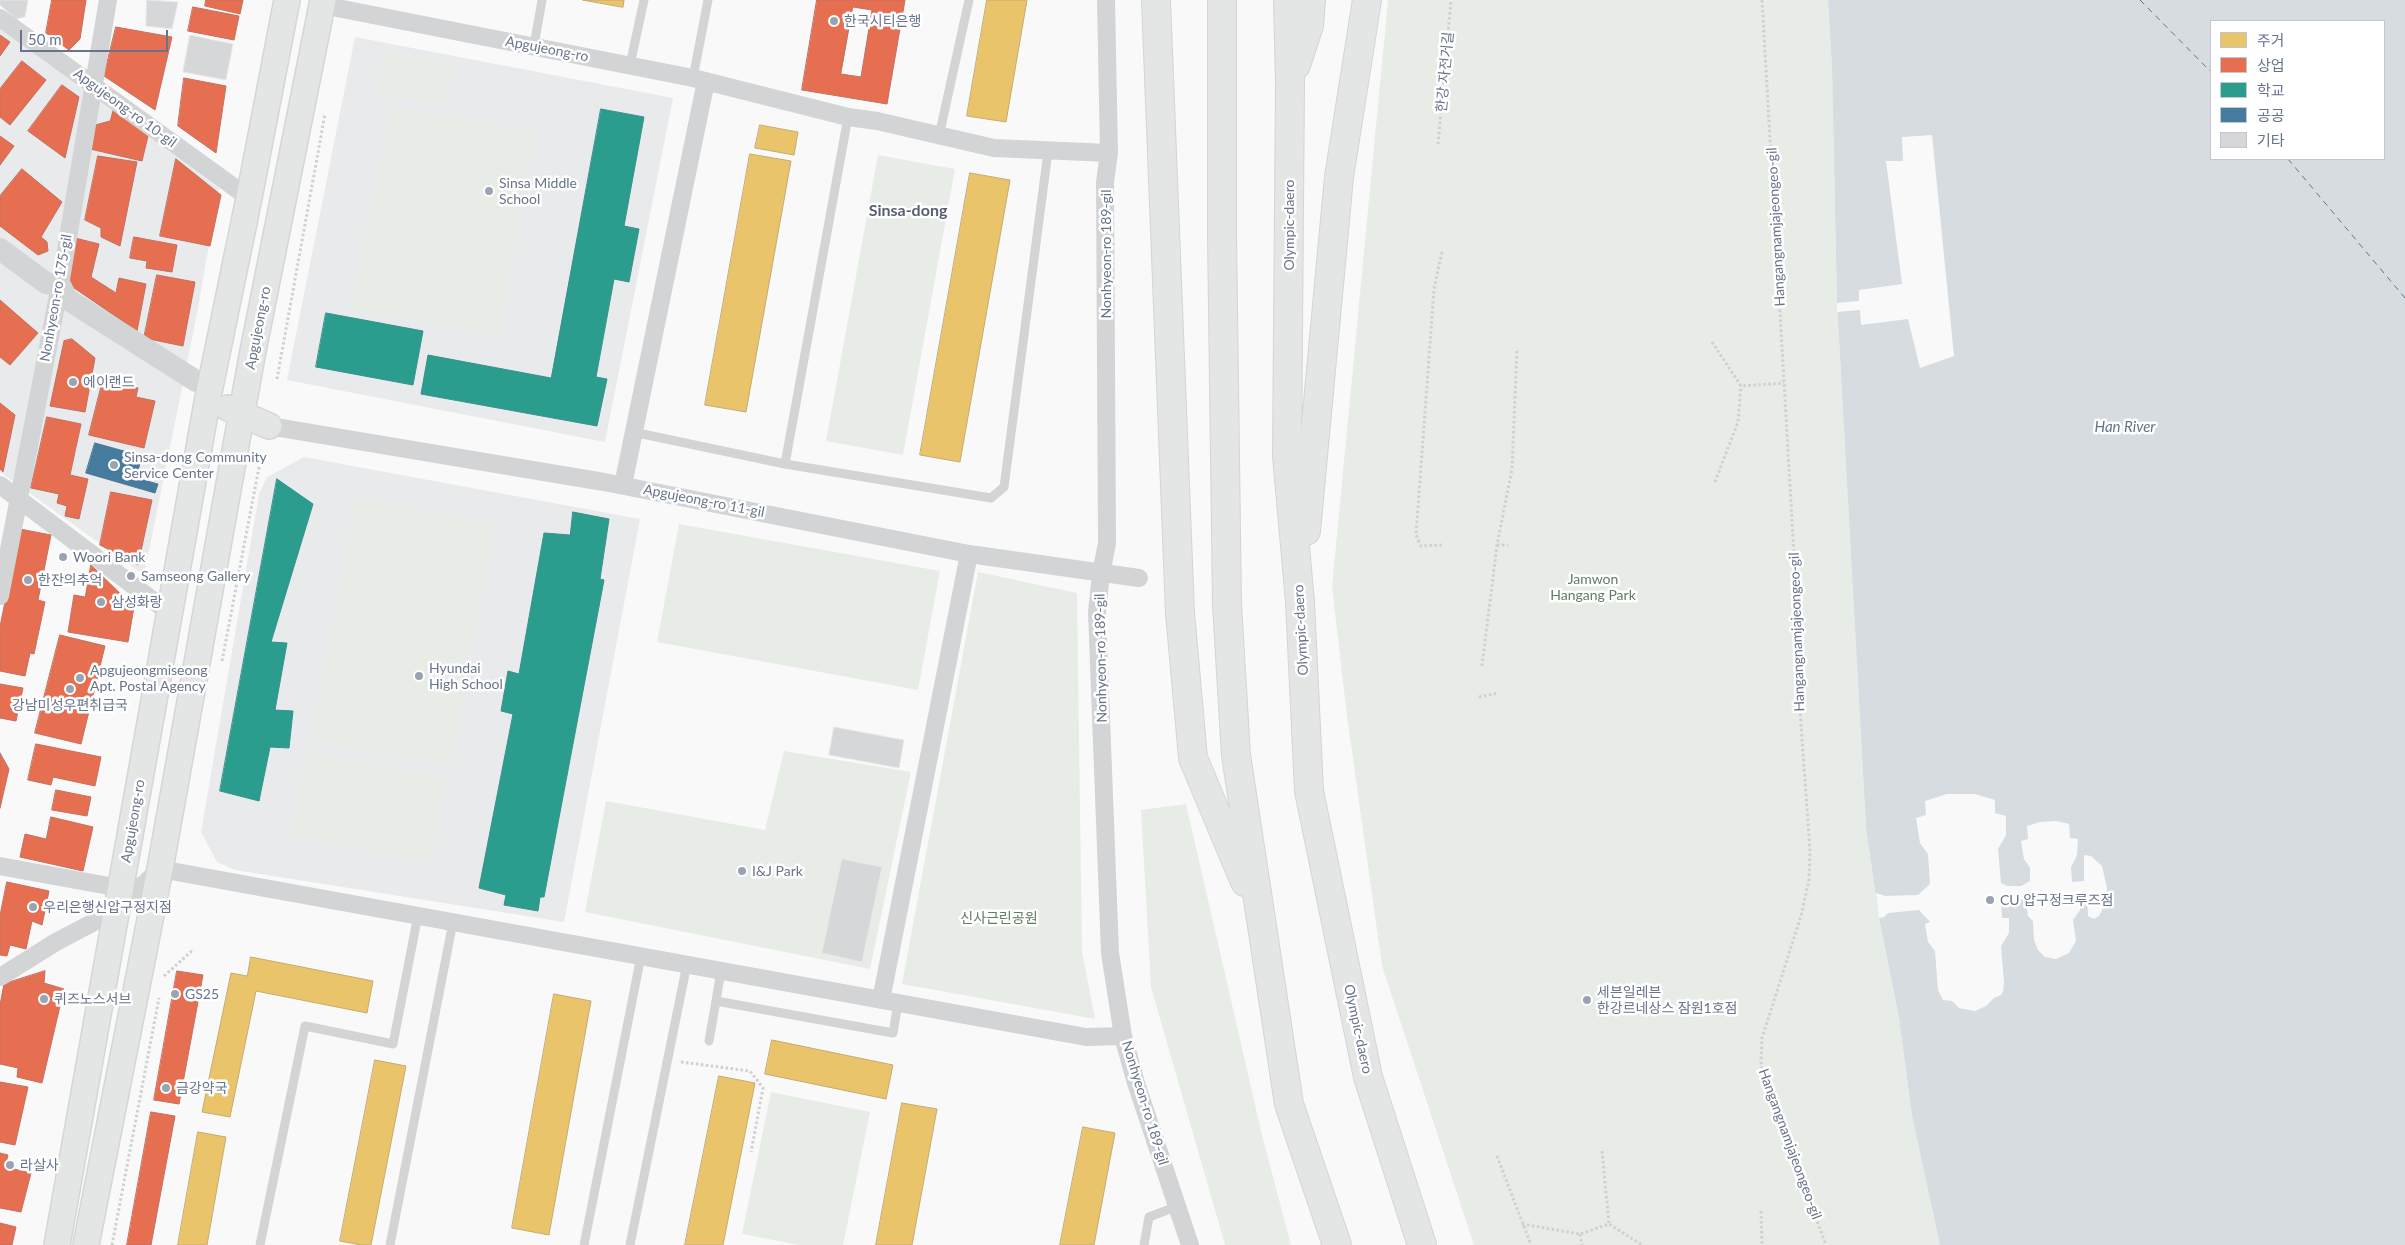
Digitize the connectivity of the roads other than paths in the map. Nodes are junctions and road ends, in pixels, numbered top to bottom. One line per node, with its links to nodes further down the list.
1 (108, 0): 20 (street, Nonhyeon-ro 175-gil)
2 (286, 0): 25 (main road, Apgujeong-ro)
3 (294, 0): 14 (main road)
4 (542, 0): 16 (lane)
5 (644, 0): 17 (lane)
6 (708, 0): 18 (lane)
7 (969, 0): 22 (lane)
8 (1106, 0): 24 (street, Nonhyeon-ro 189-gil)
9 (1156, 0): 46 (highway)
10 (1222, 0): 46 (highway)
11 (1288, 0): 19 (highway, Olympic-daero)
12 (1311, 0): 19 (highway)
13 (1367, 0): 40 (highway)
14 (323, 3): 16 (street, Apgujeong-ro); 29 (main road, Apgujeong-ro)
15 (0, 18): 20 (street, Apgujeong-ro 10-gil)
16 (534, 46): 17 (street, Apgujeong-ro)
17 (630, 65): 18 (street, Apgujeong-ro)
18 (700, 79): 21 (street, Apgujeong-ro); 31 (street)
19 (1290, 83): 40 (highway, Olympic-daero)
20 (94, 86): 25 (street, Apgujeong-ro 10-gil); 27 (street, Nonhyeon-ro 175-gil)
21 (848, 117): 22 (street, Apgujeong-ro); 32 (lane)
22 (939, 136): 23 (street, Apgujeong-ro)
23 (1048, 152): 24 (street, Apgujeong-ro); 32 (lane)
24 (1109, 153): 37 (street, Nonhyeon-ro 189-gil)
25 (249, 198): 28 (main road, Apgujeong-ro)
26 (0, 249): 27 (street)
27 (60, 285): 28 (street); 35 (street, Nonhyeon-ro 175-gil)
28 (202, 389): 29 (main road); 41 (main road, Apgujeong-ro)
29 (241, 415): 30 (main road); 43 (main road, Apgujeong-ro)
30 (269, 426): 34 (street, Apgujeong-ro 11-gil)
31 (634, 432): 32 (lane); 34 (street)
32 (785, 464)
33 (0, 485): 35 (street)
34 (622, 485): 36 (street, Apgujeong-ro 11-gil)
35 (19, 498): 39 (street, Nonhyeon-ro 175-gil); 41 (street)
36 (969, 554): 37 (street, Apgujeong-ro 11-gil); 53 (street)
37 (1100, 574): 38 (street, Apgujeong-ro 11-gil); 54 (street, Nonhyeon-ro 189-gil)
38 (1139, 578)
39 (0, 596)
40 (1300, 602): 66 (highway, Olympic-daero)
41 (171, 614): 44 (main road, Apgujeong-ro)
42 (0, 866): 44 (street)
43 (160, 869): 44 (street); 44 (street); 45 (street); 58 (main road, Apgujeong-ro)
44 (118, 900): 51 (street); 57 (main road, Apgujeong-ro)
45 (418, 915): 47 (street); 59 (lane)
46 (1262, 921): 65 (highway)
47 (453, 922): 48 (street); 60 (lane)
48 (641, 956): 49 (street); 61 (lane)
49 (687, 964): 50 (street); 62 (lane)
50 (721, 971): 52 (lane); 53 (street)
51 (0, 977)
52 (716, 1001): 53 (lane); 55 (lane)
53 (889, 1002): 54 (street)
54 (1123, 1036): 56 (street, Nonhyeon-ro 189-gil)
55 (709, 1040)
56 (1178, 1206): 63 (lane); 64 (street, Nonhyeon-ro 189-gil)
57 (57, 1245)
58 (86, 1245)
59 (260, 1245)
60 (390, 1245)
61 (584, 1245)
62 (630, 1245)
63 (1144, 1245)
64 (1190, 1245)
65 (1337, 1245)
66 (1422, 1245)

